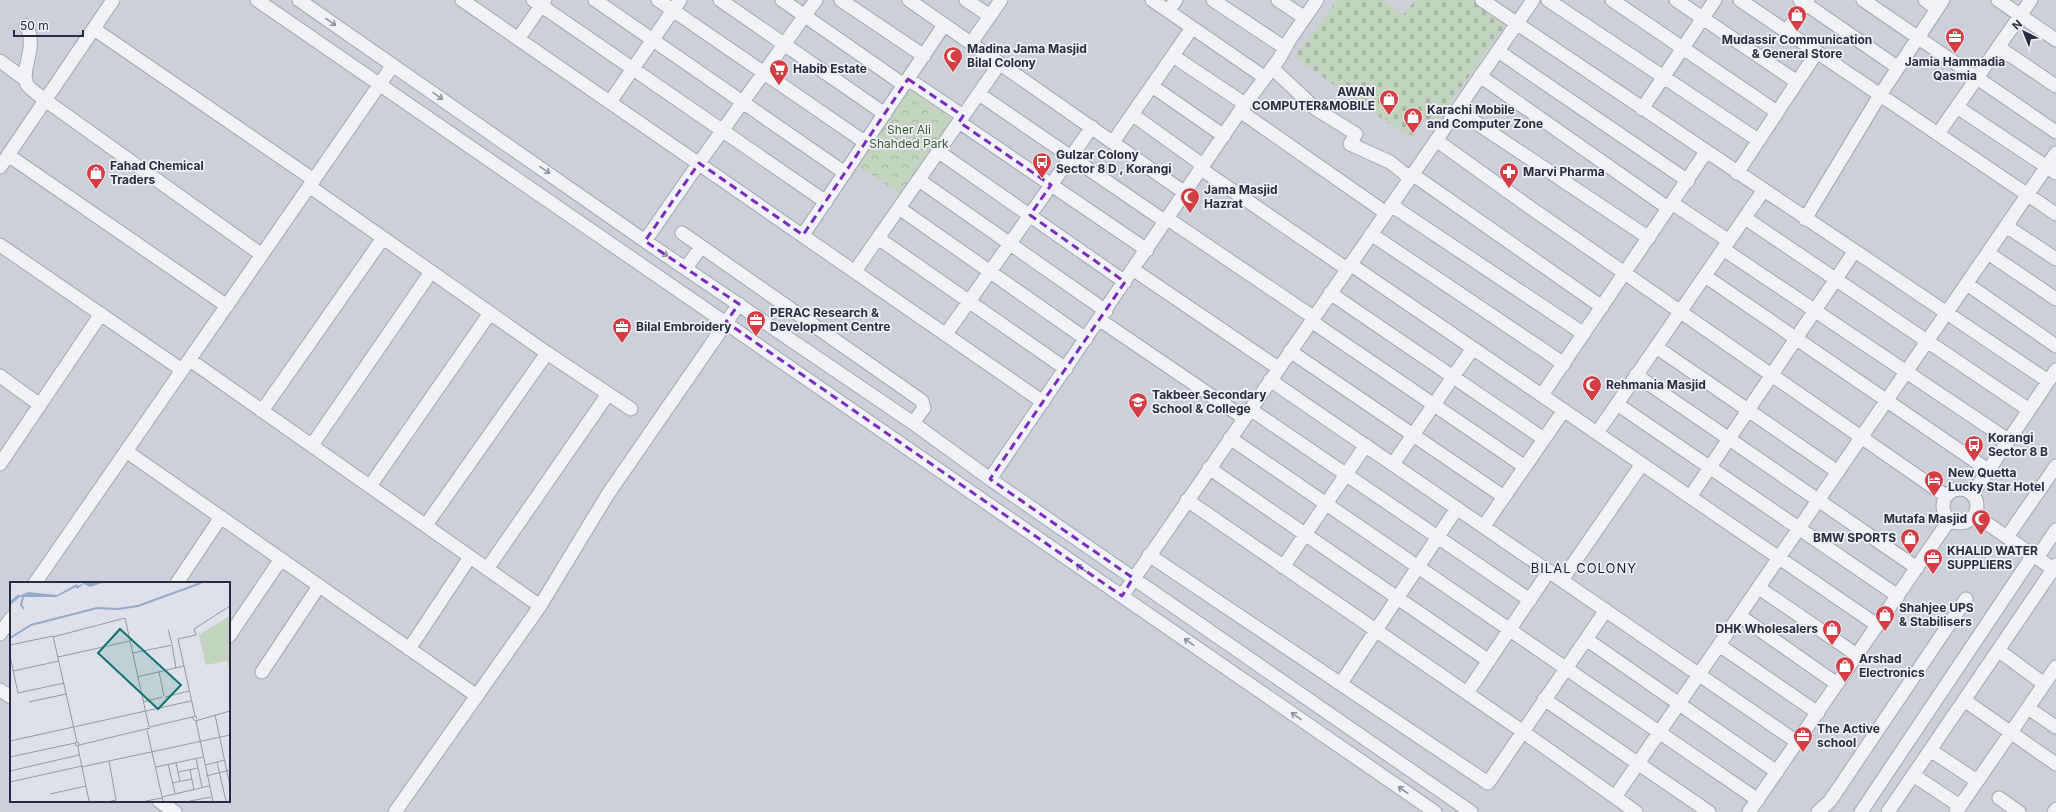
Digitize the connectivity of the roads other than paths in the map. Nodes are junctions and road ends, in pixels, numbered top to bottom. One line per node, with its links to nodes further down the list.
1 (114, 0): 44 (street)
2 (257, 0): 72 (street)
3 (464, 0): 47 (street)
4 (595, 0): 48 (street)
5 (658, 0): 33 (street)
6 (720, 0): 51 (street)
7 (782, 0): 35 (street)
8 (816, 0): 35 (street)
9 (841, 0): 57 (street)
10 (910, 0): 41 (street)
11 (966, 0): 37 (street)
12 (1001, 0): 37 (street)
13 (1152, 0): 34 (street)
14 (1176, 0): 34 (street)
15 (1213, 0): 53 (street)
16 (1317, 0): 38 (street)
17 (1482, 0): 40 (street)
18 (1533, 0): 40 (street)
19 (1548, 0): 67 (street)
20 (1612, 0): 54 (street)
21 (1676, 0): 39 (street)
22 (1715, 0): 39 (street)
23 (1740, 0): 45 (street)
24 (1863, 0): 46 (street)
25 (1925, 0): 32 (street)
26 (1998, 0): 36 (street)
27 (2031, 0): 36 (street)
28 (1283, 1): 38 (street)
29 (1805, 1): 45 (street); 62 (street)
30 (306, 2): 61 (street, one-way to 61)
31 (539, 2): 47 (street); 63 (street)
32 (1940, 4): 46 (street)
33 (677, 5): 48 (street); 65 (street)
34 (1168, 11): 43 (street)
35 (805, 15): 51 (street); 70 (street)
36 (2020, 15): 49 (street); 52 (street)
37 (990, 16): 50 (street)
38 (1304, 18): 53 (street)
39 (1703, 18): 54 (street); 71 (street)
40 (1517, 24): 55 (street); 82 (street)
41 (944, 25): 50 (street); 57 (street)
42 (26, 26): 69 (street)
43 (1192, 28): 58 (street); 64 (street)
44 (94, 29): 77 (street); 111 (street)
45 (1787, 31): 56 (street)
46 (1918, 38): 62 (street); 68 (street)
47 (518, 39): 79 (street)
48 (653, 40): 63 (street); 78 (street)
49 (2056, 40)
50 (971, 43): 60 (street)
51 (784, 44): 65 (street); 85 (street)
52 (1998, 47): 68 (street); 74 (street)
53 (1285, 48): 64 (street)
54 (1683, 48): 67 (street); 84 (street)
55 (1498, 51): 66 (street); 110 (street)
56 (1816, 52): 71 (street); 76 (street)
57 (924, 56): 70 (street)
58 (1173, 56): 73 (street); 81 (street)
59 (0, 61): 69 (street)
60 (1000, 63): 75 (street); 88 (street)
61 (393, 65): 72 (street); 126 (street, one-way to 126)
62 (1897, 67): 76 (street)
63 (633, 69): 79 (street); 89 (street)
64 (1268, 72): 81 (street); 108 (street)
65 (763, 73): 78 (street); 96 (street)
66 (1480, 76): 83 (street); 117 (street)
67 (1663, 77): 82 (street); 94 (street)
68 (1977, 78): 80 (street); 90 (street)
69 (26, 80): 77 (street)
70 (906, 82): 85 (street); 87 (street)
71 (1797, 82): 84 (street)
72 (380, 85): 111 (street); 165 (street)
73 (1152, 86): 86 (street); 92 (street)
74 (2056, 86)
75 (979, 94): 87 (street); 101 (street)
76 (1880, 95): 91 (street); 123 (street)
77 (45, 100): 100 (street); 139 (street)
78 (743, 101): 89 (street); 106 (street)
79 (610, 102): 102 (street)
80 (1957, 107): 91 (street); 105 (street)
81 (1243, 108): 92 (street); 119 (street)
82 (1642, 108): 98 (street)
83 (1456, 110): 93 (street); 132 (street)
84 (1777, 112): 94 (street)
85 (885, 114): 96 (street)
86 (1133, 114): 95 (street); 104 (street)
87 (961, 119): 97 (street); 112 (street)
88 (1092, 127): 95 (street); 101 (street)
89 (722, 130): 102 (street); 116 (street)
90 (2056, 132)
91 (1938, 134): 115 (street)
92 (1224, 136): 104 (street)
93 (1436, 140): 108 (street); 147 (street)
94 (1758, 140): 107 (street)
95 (1113, 142): 114 (street)
96 (866, 143): 106 (street)
97 (938, 152): 109 (street); 121 (street)
98 (1706, 152): 107 (street); 110 (street)
99 (2056, 153): 105 (street)
100 (8, 155): 103 (street); 156 (street)
101 (1071, 157): 112 (street); 124 (street)
102 (699, 163): 126 (street); 129 (street)
103 (0, 167)
104 (1202, 167): 114 (street); 142 (street)
105 (2051, 170): 115 (street)
106 (845, 173): 116 (street)
107 (1737, 173): 113 (street)
108 (1411, 176): 119 (street); 157 (street)
109 (919, 180): 118 (street); 133 (street)
110 (1688, 181): 117 (street)
111 (312, 183): 130 (street); 139 (street)
112 (1051, 185): 121 (street); 136 (street)
113 (1763, 191): 122 (street); 123 (street)
114 (1185, 193): 124 (street)
115 (2028, 195): 120 (street); 125 (street)
116 (826, 202): 129 (street)
117 (1670, 206): 132 (street); 135 (street)
118 (899, 208): 131 (street); 146 (street)
119 (1388, 209): 128 (street); 167 (street)
120 (2056, 214)
121 (1030, 216): 133 (street); 150 (street)
122 (1745, 218): 135 (street); 149 (street)
123 (1805, 219): 137 (street)
124 (1167, 220): 136 (street); 164 (street)
125 (2006, 226): 138 (street); 141 (street)
126 (651, 232): 140 (street, one-way to 140)
127 (682, 234): 140 (street)
128 (1371, 234): 142 (street); 176 (street)
129 (803, 235): 144 (street)
130 (383, 238): 145 (street); 199 (street)
131 (878, 238): 144 (street); 154 (street)
132 (1649, 238): 147 (street)
133 (1010, 244): 146 (street); 163 (street)
134 (0, 245): 160 (street)
135 (1726, 245): 148 (street); 159 (street)
136 (1147, 250): 143 (street)
137 (1854, 252): 149 (street); 162 (street)
138 (1988, 253): 151 (street); 153 (street)
139 (262, 255): 156 (street)
140 (694, 256): 155 (street); 201 (street)
141 (2056, 259)
142 (1349, 266): 152 (street); 173 (street)
143 (1134, 270): 150 (street); 178 (street)
144 (855, 271): 166 (street)
145 (431, 272): 161 (street); 209 (street)
146 (990, 272): 154 (street); 169 (street)
147 (1625, 273): 157 (street); 158 (street)
148 (1705, 276): 158 (street); 168 (street)
149 (1836, 279): 159 (street); 170 (street)
150 (1125, 282): 163 (street)
151 (1967, 284): 162 (street); 171 (street)
152 (1330, 293): 164 (street); 185 (street)
153 (2056, 299)
154 (969, 302): 166 (street); 179 (street)
155 (739, 304): 165 (street); 201 (street)
156 (227, 306): 177 (street)
157 (1602, 307): 167 (street)
158 (1680, 311): 172 (street); 183 (street)
159 (1815, 311): 168 (street); 181 (street)
160 (101, 314): 177 (street); 193 (street)
161 (490, 314): 175 (street); 223 (street)
162 (1946, 314): 170 (street); 187 (street)
163 (1103, 315): 169 (street); 200 (street)
164 (1312, 319): 174 (street); 194 (street)
165 (726, 322): 259 (street, one-way to 165); 264 (street)
166 (946, 334): 191 (street)
167 (1584, 334): 176 (street)
168 (1796, 338): 183 (street); 190 (street)
169 (1086, 339): 179 (street)
170 (1928, 341): 181 (street); 198 (street)
171 (2056, 346)
172 (1656, 347): 182 (street); 197 (street)
173 (1473, 348): 185 (street); 189 (street)
174 (1290, 351): 178 (street); 203 (street)
175 (547, 353): 188 (street); 235 (street)
176 (1564, 364): 189 (street)
177 (186, 365): 199 (street); 211 (street)
178 (1278, 368): 186 (street)
179 (1066, 369): 191 (street)
180 (2056, 370): 187 (street)
181 (1907, 372): 190 (street); 208 (street)
182 (1636, 375): 192 (street); 207 (street)
183 (1772, 375): 197 (street); 204 (street)
184 (0, 376): 193 (street)
185 (1453, 376): 194 (street); 206 (street)
186 (1270, 380): 200 (street); 210 (street)
187 (2048, 381): 198 (street)
188 (608, 394): 195 (street); 251 (street)
189 (1542, 395): 196 (street)
190 (1887, 400): 204 (street); 219 (street)
191 (1043, 402): 222 (street)
192 (1617, 404): 202 (street); 218 (street)
193 (40, 405): 212 (street)
194 (1434, 405): 203 (street); 216 (street)
195 (631, 409)
196 (1564, 410): 202 (street); 206 (street)
197 (1748, 410): 207 (street); 220 (street)
198 (2029, 410): 208 (street)
199 (262, 411): 209 (street)
200 (1247, 414): 205 (street); 221 (street)
201 (918, 417): 222 (street)
202 (1597, 433): 214 (street)
203 (1413, 435): 213 (street); 227 (street)
204 (1862, 437): 220 (street); 225 (street)
205 (1230, 438): 217 (street); 230 (street)
206 (1544, 439): 216 (street)
207 (1730, 439): 218 (street); 229 (street)
208 (2008, 440): 219 (street)
209 (312, 445): 223 (street)
210 (1366, 445): 213 (street); 221 (street)
211 (126, 451): 233 (street); 255 (street)
212 (0, 464)
213 (1393, 464): 231 (street)
214 (1642, 464): 226 (street); 254 (street)
215 (2056, 466): 241 (street)
216 (1525, 467): 227 (street)
217 (1209, 468): 228 (street); 239 (street)
218 (1710, 468): 226 (street); 237 (street)
219 (1988, 470): 224 (street)
220 (1838, 472): 229 (street)
221 (1346, 475): 230 (street); 240 (street)
222 (990, 479): 253 (street)
223 (370, 486): 235 (street)
224 (1973, 493): 225 (street); 232 (street)
225 (1946, 496): 234 (street)
226 (1690, 497): 245 (street)
227 (1504, 498): 236 (street)
228 (1187, 500): 242 (street); 247 (street)
229 (1819, 500): 237 (street); 249 (street)
230 (1326, 503): 239 (street); 248 (street)
231 (1457, 508): 236 (street); 240 (street)
232 (1975, 516): 234 (street); 241 (street)
233 (221, 517): 246 (street); 256 (street)
234 (1950, 519): 249 (street)
235 (426, 525): 244 (street)
236 (1484, 526): 252 (street)
237 (1799, 529): 245 (street); 260 (street)
238 (2056, 530): 243 (street)
239 (1305, 534): 247 (street); 261 (street)
240 (1438, 537): 248 (street); 263 (street)
241 (2007, 537): 243 (street)
242 (1149, 555): 253 (street); 283 (street)
243 (2035, 556): 250 (street); 320 (street)
244 (470, 557): 251 (street); 275 (street)
245 (1779, 558): 258 (street); 268 (street)
246 (281, 559): 257 (street); 272 (street)
247 (1283, 567): 270 (street)
248 (1418, 567): 261 (street); 269 (street)
249 (1917, 568): 260 (street)
250 (2055, 568): 276 (street)
251 (487, 569): 264 (street)
252 (1549, 571): 254 (street); 263 (street)
253 (1133, 578): 259 (street); 316 (street)
254 (1562, 580): 265 (street)
255 (36, 582)
256 (178, 582)
257 (319, 586): 275 (street); 281 (street)
258 (1759, 588): 266 (street); 277 (street)
259 (1122, 596): 315 (street, one-way to 259)
260 (1898, 596): 268 (street)
261 (1397, 598): 270 (street); 278 (street)
262 (1966, 599): 312 (street)
263 (1530, 600): 269 (street)
264 (540, 606): 288 (street)
265 (1606, 610): 273 (street); 282 (street)
266 (1740, 616): 274 (street); 284 (street)
267 (10, 619): 271 (street)
268 (1878, 625): 277 (street)
269 (1510, 629): 278 (street); 280 (street)
270 (1376, 630): 283 (street); 287 (street)
271 (0, 634)
272 (230, 635)
273 (1586, 639): 280 (street); 292 (street)
274 (1719, 645): 282 (street); 294 (street)
275 (409, 649): 288 (street)
276 (1998, 650): 285 (street); 291 (street)
277 (1857, 655): 284 (street)
278 (1489, 661): 287 (street)
279 (2056, 667): 285 (street)
280 (1566, 668): 290 (street); 297 (street)
281 (262, 672)
282 (1699, 674): 292 (street); 299 (street)
283 (1341, 683): 296 (street)
284 (1837, 684): 294 (street)
285 (2044, 684): 293 (street)
286 (0, 690): 289 (street)
287 (1467, 693): 296 (street)
288 (477, 696): 314 (street)
289 (10, 697)
290 (1544, 699): 296 (street); 301 (street)
291 (1964, 700): 298 (street); 300 (street)
292 (1679, 704): 297 (street); 303 (street)
293 (2028, 708): 295 (street); 298 (street)
294 (1818, 713): 299 (street)
295 (2056, 727)
296 (1522, 731): 306 (street)
297 (1660, 732): 301 (street); 308 (street)
298 (2011, 733): 302 (street); 305 (street)
299 (1797, 742): 303 (street)
300 (1930, 750): 304 (street); 305 (street)
301 (1638, 763): 306 (street); 318 (street)
302 (2056, 764)
303 (1777, 772): 308 (street)
304 (1913, 775): 310 (street); 321 (street)
305 (1977, 781): 310 (street)
306 (1615, 797): 317 (street)
307 (1999, 798): 322 (street)
308 (1758, 800): 319 (street)
309 (160, 802): 313 (street)
310 (1958, 809)
311 (2056, 809): 323 (street)
312 (1821, 811)
313 (175, 812)
314 (395, 812)
315 (1435, 812)
316 (1471, 812)
317 (1636, 812)
318 (1709, 812)
319 (1749, 812)
320 (1861, 812)
321 (1888, 812)
322 (2019, 812)
323 (2054, 812)

